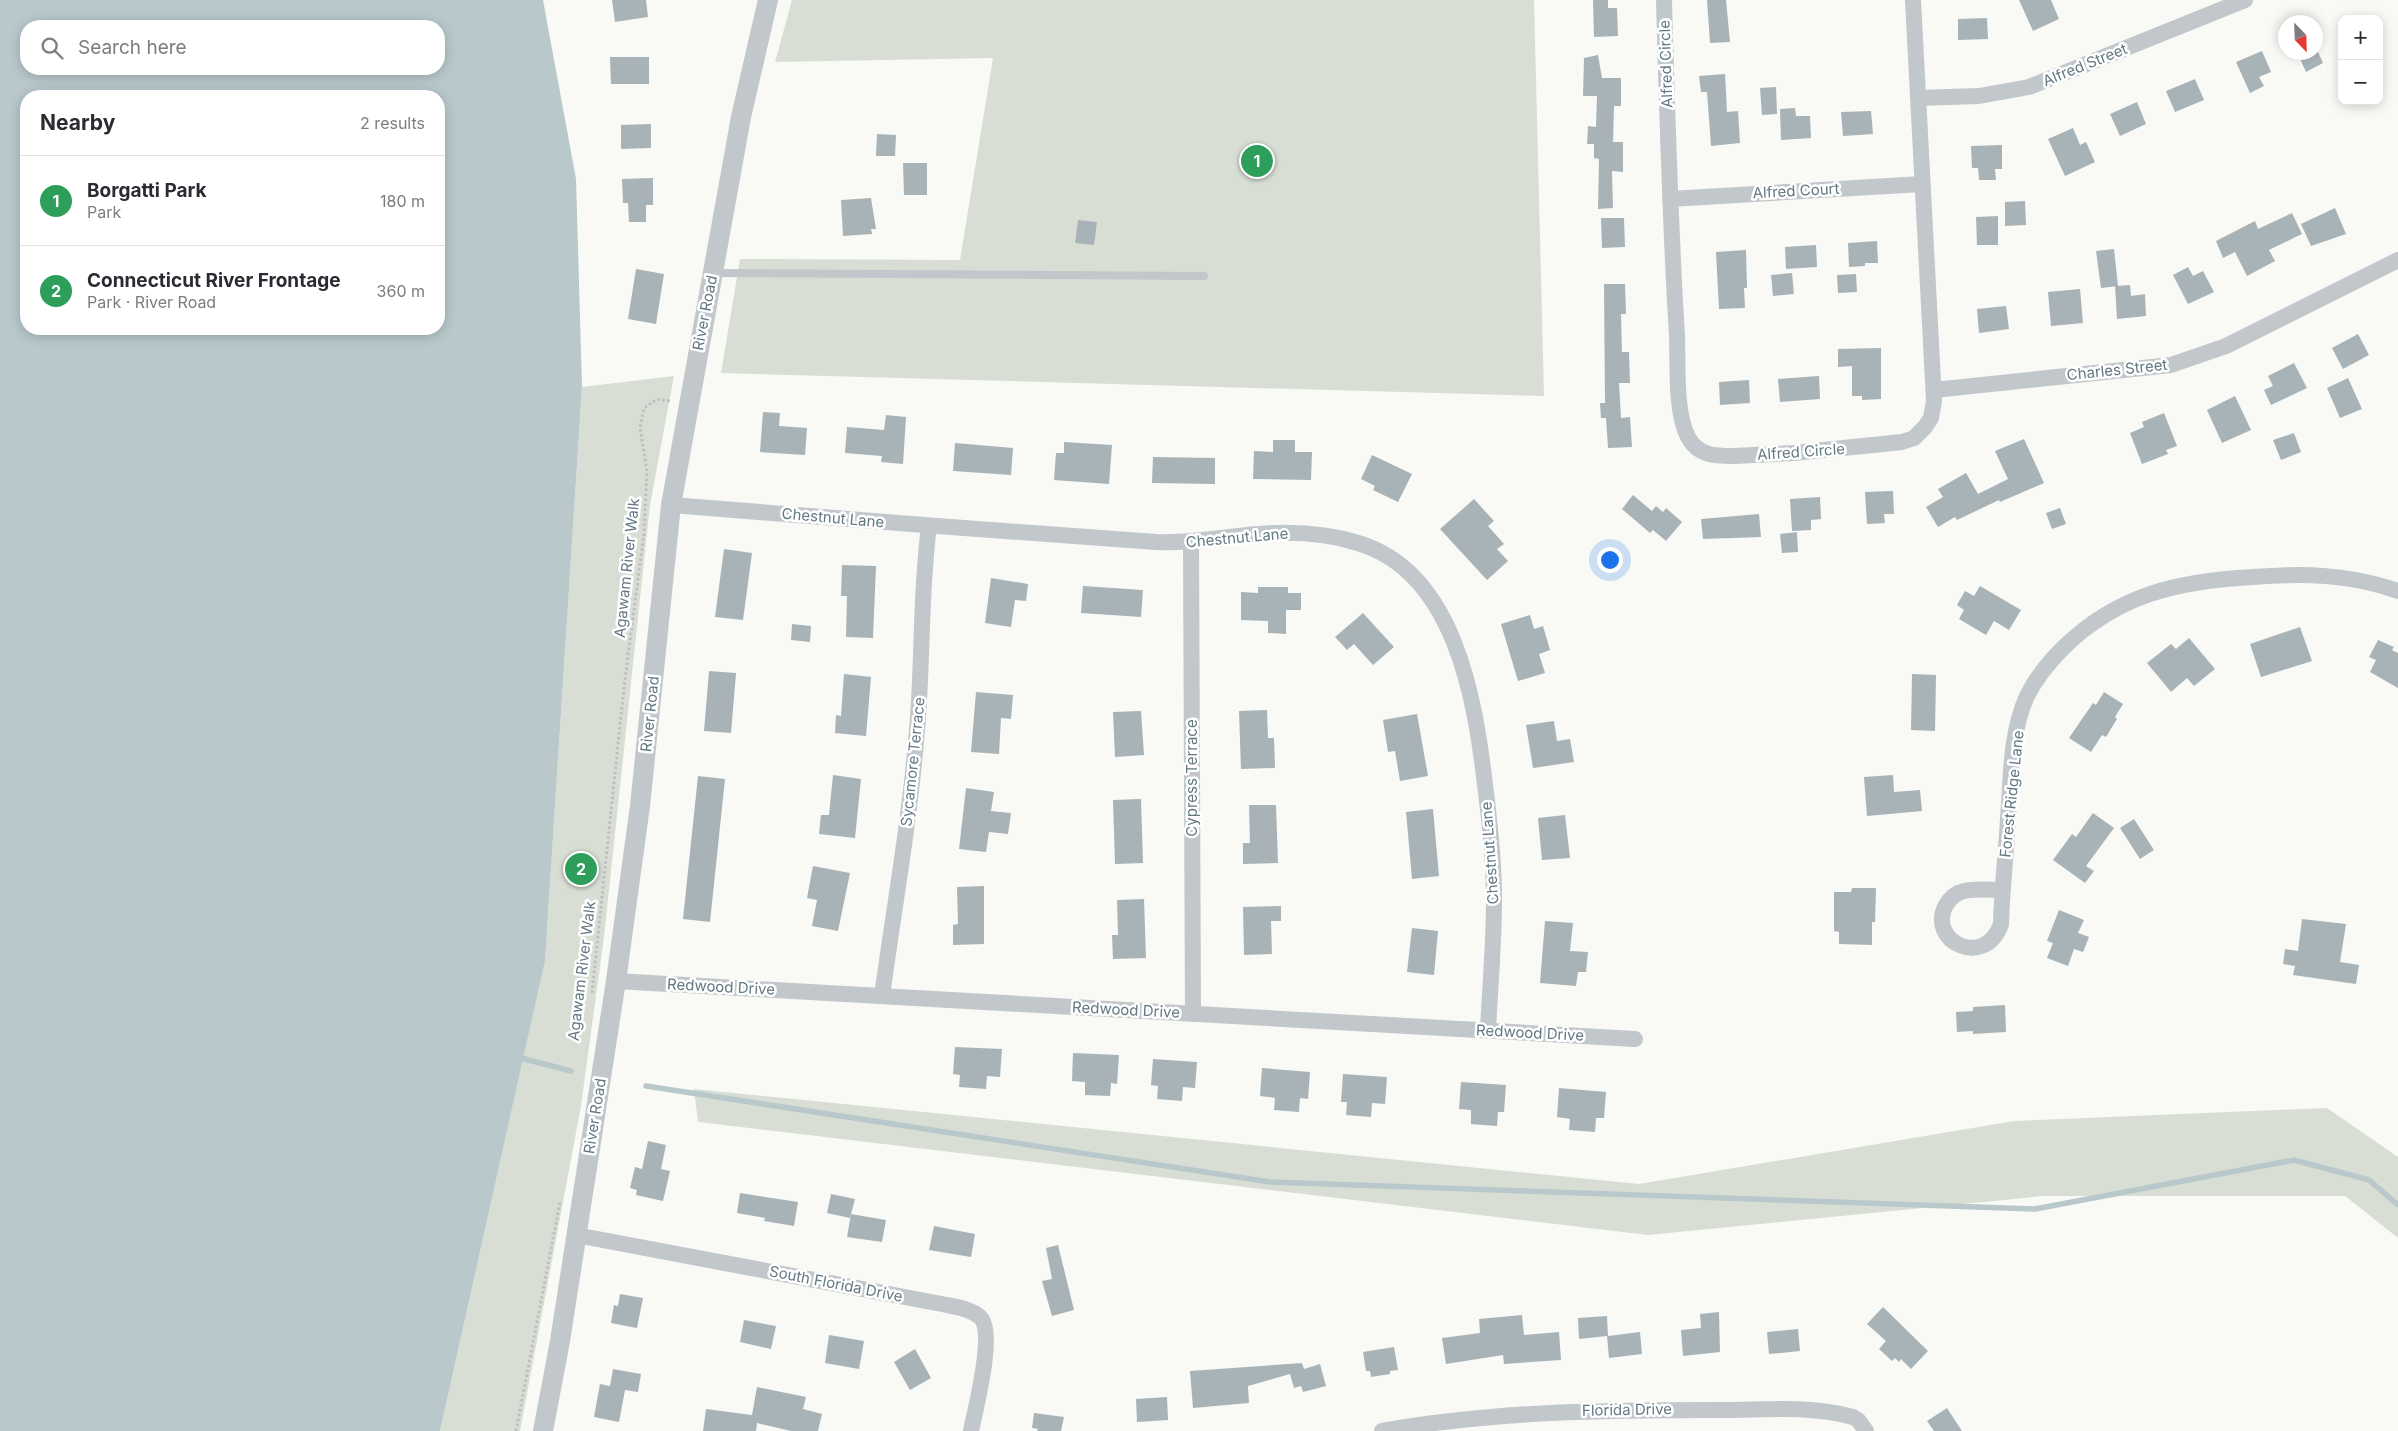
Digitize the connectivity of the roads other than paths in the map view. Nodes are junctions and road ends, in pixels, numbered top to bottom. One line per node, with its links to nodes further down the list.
1 (768, 0): 9 (street, River Road)
2 (1664, 0): 7 (street, Alfred Circle)
3 (1912, 0): 5 (street, Alfred Circle)
4 (2245, 0): 5 (street, Alfred Street)
5 (1918, 98): 6 (street, Alfred Circle)
6 (1922, 184): 7 (street, Alfred Court); 11 (street, Alfred Circle)
7 (1670, 198): 11 (street, Alfred Circle)
8 (2398, 260): 11 (street, Charles Street)
9 (713, 273): 10 (lane); 12 (street, River Road)
10 (1204, 276)
11 (1934, 390)
12 (671, 504): 13 (street, Chestnut Lane); 17 (street, River Road)
13 (929, 526): 14 (street, Chestnut Lane); 18 (street, Sycamore Terrace)
14 (1191, 542): 19 (street, Cypress Terrace); 20 (street, Chestnut Lane)
15 (2398, 591): 16 (street, Forest Ridge Lane)
16 (2003, 890)
17 (616, 981): 18 (street, Redwood Drive); 22 (street, River Road)
18 (882, 996): 19 (street, Redwood Drive)
19 (1193, 1014): 20 (street, Redwood Drive)
20 (1488, 1030): 21 (street, Redwood Drive)
21 (1635, 1039)
22 (576, 1235): 23 (street, River Road); 24 (street, South Florida Drive)
23 (543, 1431)
24 (971, 1431)
25 (1382, 1431): 26 (street, Florida Drive)
26 (1866, 1431)

